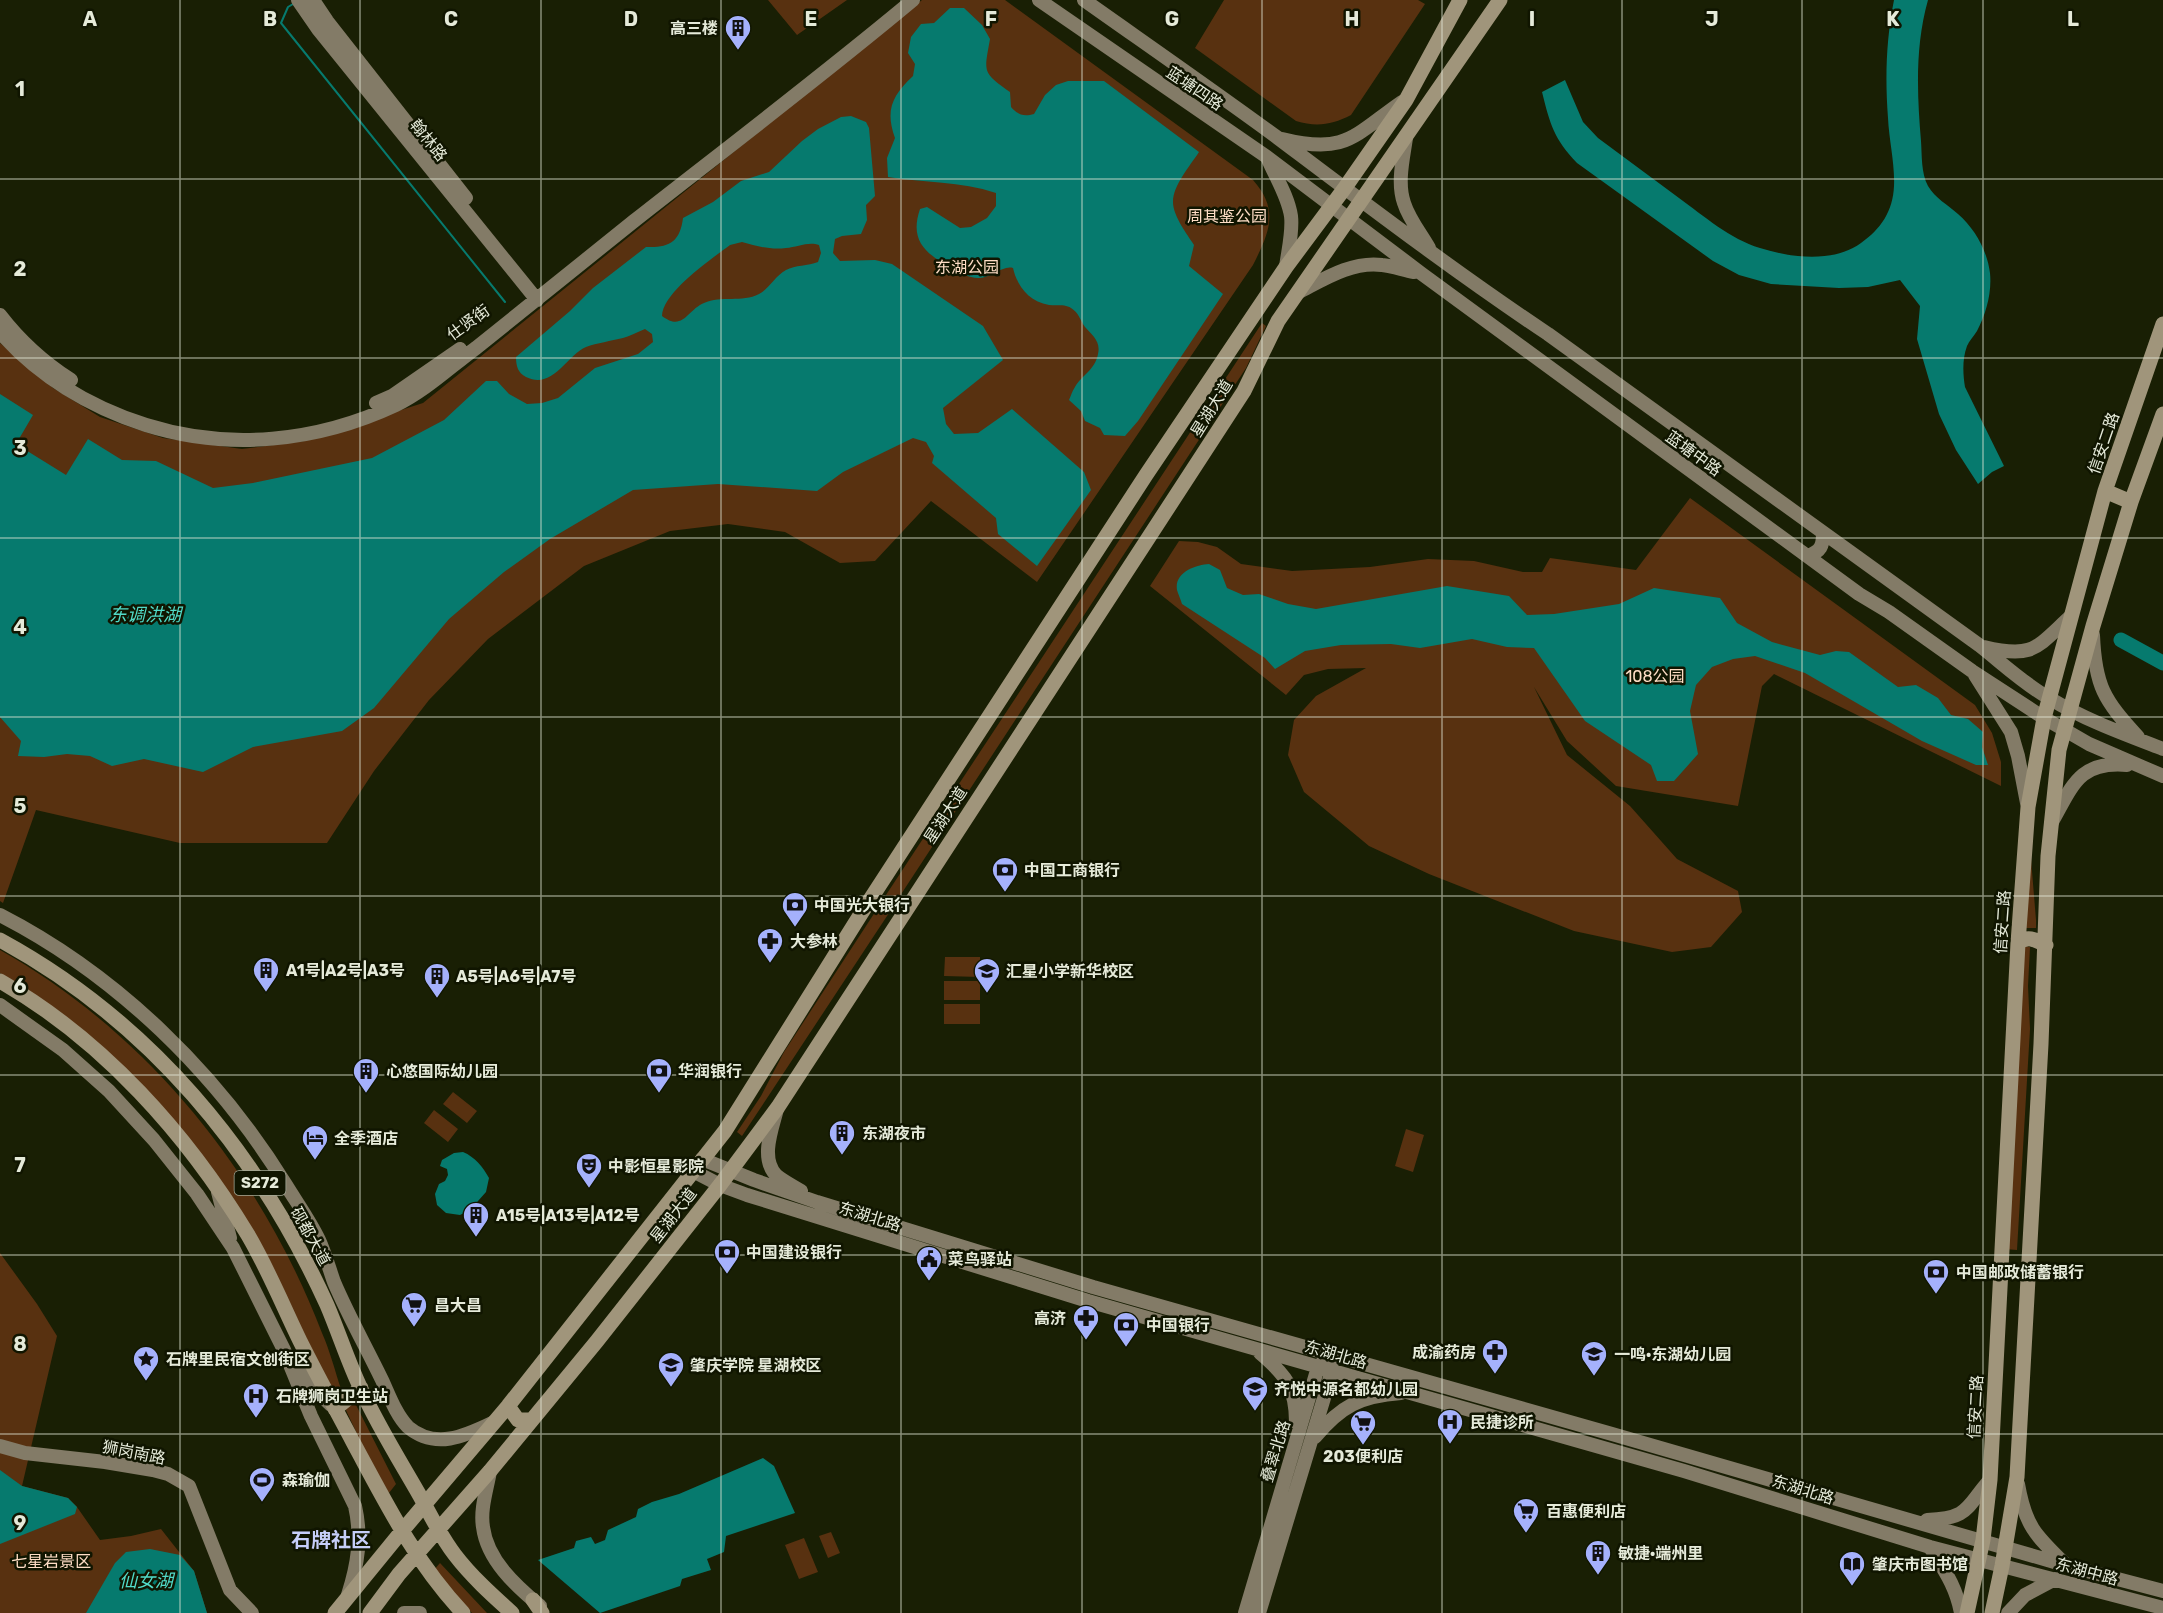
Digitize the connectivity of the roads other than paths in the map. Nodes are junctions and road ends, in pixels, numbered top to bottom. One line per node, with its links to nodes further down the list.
1 (298, 0): 23 (main road, 翰林路)
2 (313, 0): 23 (main road, 翰林路)
3 (899, 0): 23 (main road, 仕贤街)
4 (913, 0): 23 (main road)
5 (1039, 0): 10 (main road, 蓝塘四路)
6 (1084, 0): 9 (main road, 蓝塘四路)
7 (1460, 0): 11 (main road, 星湖大道)
8 (1500, 0): 13 (main road, 星湖大道)
9 (1107, 16): 10 (main road); 12 (main road, 蓝塘四路)
10 (1092, 38): 14 (main road, 蓝塘四路)
11 (1406, 100): 12 (main road); 15 (main road, 星湖大道)
12 (1277, 137): 15 (main road, 蓝塘四路)
13 (1406, 138): 16 (main road, 星湖大道); 19 (main road)
14 (1267, 157): 17 (main road, 蓝塘四路); 20 (main road)
15 (1344, 189): 16 (main road, 蓝塘中路); 17 (main road, 星湖大道)
16 (1361, 202): 18 (main road, 星湖大道); 19 (main road, 蓝塘中路)
17 (1331, 205): 18 (main road, 蓝塘中路); 20 (main road, 星湖大道)
18 (1349, 219): 21 (main road, 蓝塘中路); 22 (main road, 星湖大道)
19 (1431, 253): 29 (main road, 蓝塘中路)
20 (1286, 267): 24 (main road, 星湖大道)
21 (1422, 274): 22 (main road); 30 (main road, 蓝塘中路)
22 (1299, 292): 26 (main road, 星湖大道)
23 (538, 295): 25 (main road, 仕贤街); 28 (main road)
24 (1259, 308): 26 (main road); 57 (main road, 星湖大道)
25 (0, 315)
26 (1278, 321): 56 (main road, 星湖大道)
27 (2163, 324): 32 (main road, 信安二路)
28 (0, 332)
29 (1548, 334): 30 (main road); 34 (main road, 蓝塘中路)
30 (1533, 356): 35 (main road, 蓝塘中路)
31 (2163, 414): 33 (main road)
32 (2105, 491): 33 (main road); 36 (main road, 信安二路)
33 (2131, 502): 37 (main road)
34 (1823, 533): 35 (main road); 38 (main road, 蓝塘中路)
35 (1808, 556): 39 (main road, 蓝塘中路)
36 (2070, 617): 38 (main road); 40 (main road, 信安二路)
37 (2093, 626): 41 (main road); 44 (main road)
38 (1979, 645): 40 (main road, 蓝塘中路)
39 (1972, 671): 42 (main road, 蓝塘中路); 48 (main road)
40 (2049, 699): 41 (main road, 蓝塘中路); 42 (main road, 信安二路)
41 (2070, 709): 43 (main road); 44 (main road, 蓝塘中路)
42 (2044, 718): 43 (main road, 蓝塘中路); 48 (main road, 信安二路)
43 (2064, 729): 46 (main road, 蓝塘中路); 49 (main road)
44 (2141, 741): 45 (main road, 蓝塘中路)
45 (2163, 749)
46 (2138, 766): 47 (main road, 蓝塘中路); 49 (main road)
47 (2163, 776)
48 (2028, 807): 52 (main road, 信安二路)
49 (2051, 825): 53 (main road)
50 (0, 915): 63 (main road)
51 (0, 940): 71 (main road, 砚都大道 / S272)
52 (2018, 943): 53 (main road); 64 (main road, 信安二路)
53 (2046, 945): 65 (main road)
54 (0, 981): 60 (main road, S272)
55 (0, 1005): 62 (main road)
56 (778, 1107): 58 (main road, 星湖大道); 61 (main road)
57 (698, 1165): 58 (main road, 东湖北路); 59 (main road, 东湖北路); 75 (main road, 星湖大道)
58 (730, 1171): 59 (main road, 星湖大道); 61 (main road, 东湖北路)
59 (720, 1185): 61 (main road, 东湖北路); 77 (main road, 星湖大道)
60 (217, 1188): 62 (main road); 76 (main road, S272)
61 (815, 1209): 66 (main road, 东湖北路); 67 (main road, 东湖北路)
62 (233, 1248): 68 (main road)
63 (335, 1283): 71 (main road); 78 (main road)
64 (1997, 1328): 65 (main road); 84 (main road, 信安二路)
65 (2023, 1332): 83 (main road)
66 (1288, 1342): 69 (main road, 东湖北路); 70 (main road)
67 (1255, 1349): 70 (main road, 东湖北路); 79 (main road)
68 (284, 1350): 76 (main road); 101 (main road)
69 (1331, 1354): 72 (main road, 叠翠北路); 86 (main road, 东湖北路)
70 (1284, 1357): 72 (main road, 东湖北路)
71 (352, 1364): 73 (main road, 砚都大道 / S272)
72 (1325, 1369): 74 (main road, 东湖北路); 79 (main road, 叠翠北路); 80 (main road, 叠翠北路)
73 (361, 1388): 76 (main road); 85 (main road, 砚都大道 / S272)
74 (1409, 1392): 80 (main road); 91 (main road, 东湖北路)
75 (508, 1406): 77 (main road); 78 (main road, 星湖大道)
76 (335, 1409): 89 (main road, S272)
77 (532, 1420): 82 (main road, 星湖大道)
78 (492, 1423): 85 (main road, 星湖大道)
79 (1296, 1436): 80 (main road); 114 (main road, 叠翠北路)
80 (1312, 1441): 115 (main road, 叠翠北路)
81 (0, 1446): 105 (main road, 狮岗南路)
82 (490, 1471): 88 (main road, 星湖大道); 102 (main road)
83 (2017, 1477): 92 (main road); 97 (main road)
84 (1990, 1480): 86 (main road); 90 (main road, 信安二路)
85 (424, 1504): 88 (main road, 砚都大道 / S272); 89 (main road, 星湖大道)
86 (1916, 1521): 87 (main road, 东湖北路)
87 (1942, 1529): 90 (main road, 东湖北路); 91 (main road)
88 (438, 1530): 93 (main road, 星湖大道); 111 (main road, 砚都大道 / S272)
89 (402, 1531): 93 (main road, S272); 101 (main road, 星湖大道)
90 (1983, 1540): 92 (main road, 东湖中路); 95 (main road, 信安二路)
91 (1930, 1547): 95 (main road, 东湖北路); 104 (main road)
92 (2005, 1547): 94 (main road, 东湖中路); 96 (main road)
93 (415, 1554): 107 (main road, 星湖大道); 110 (main road, S272)
94 (2042, 1558): 97 (main road, 东湖中路); 98 (main road)
95 (1979, 1560): 96 (main road, 东湖中路); 104 (main road, 信安二路)
96 (2002, 1566): 98 (main road, 东湖中路); 116 (main road)
97 (2068, 1566): 100 (main road, 东湖中路)
98 (2038, 1575): 99 (main road, 东湖中路)
99 (2055, 1579): 103 (main road, 东湖中路); 117 (main road)
100 (2163, 1591)
101 (348, 1595): 106 (main road, 星湖大道)
102 (533, 1600): 112 (main road); 113 (main road)
103 (2163, 1608)
104 (1965, 1611): 116 (main road)
105 (252, 1613)
106 (335, 1613)
107 (370, 1613)
108 (404, 1613): 109 (main road)
109 (420, 1613)
110 (463, 1613)
111 (512, 1613)
112 (542, 1613)
113 (549, 1613)
114 (1245, 1613)
115 (1259, 1613)
116 (1991, 1613)
117 (2008, 1613)

